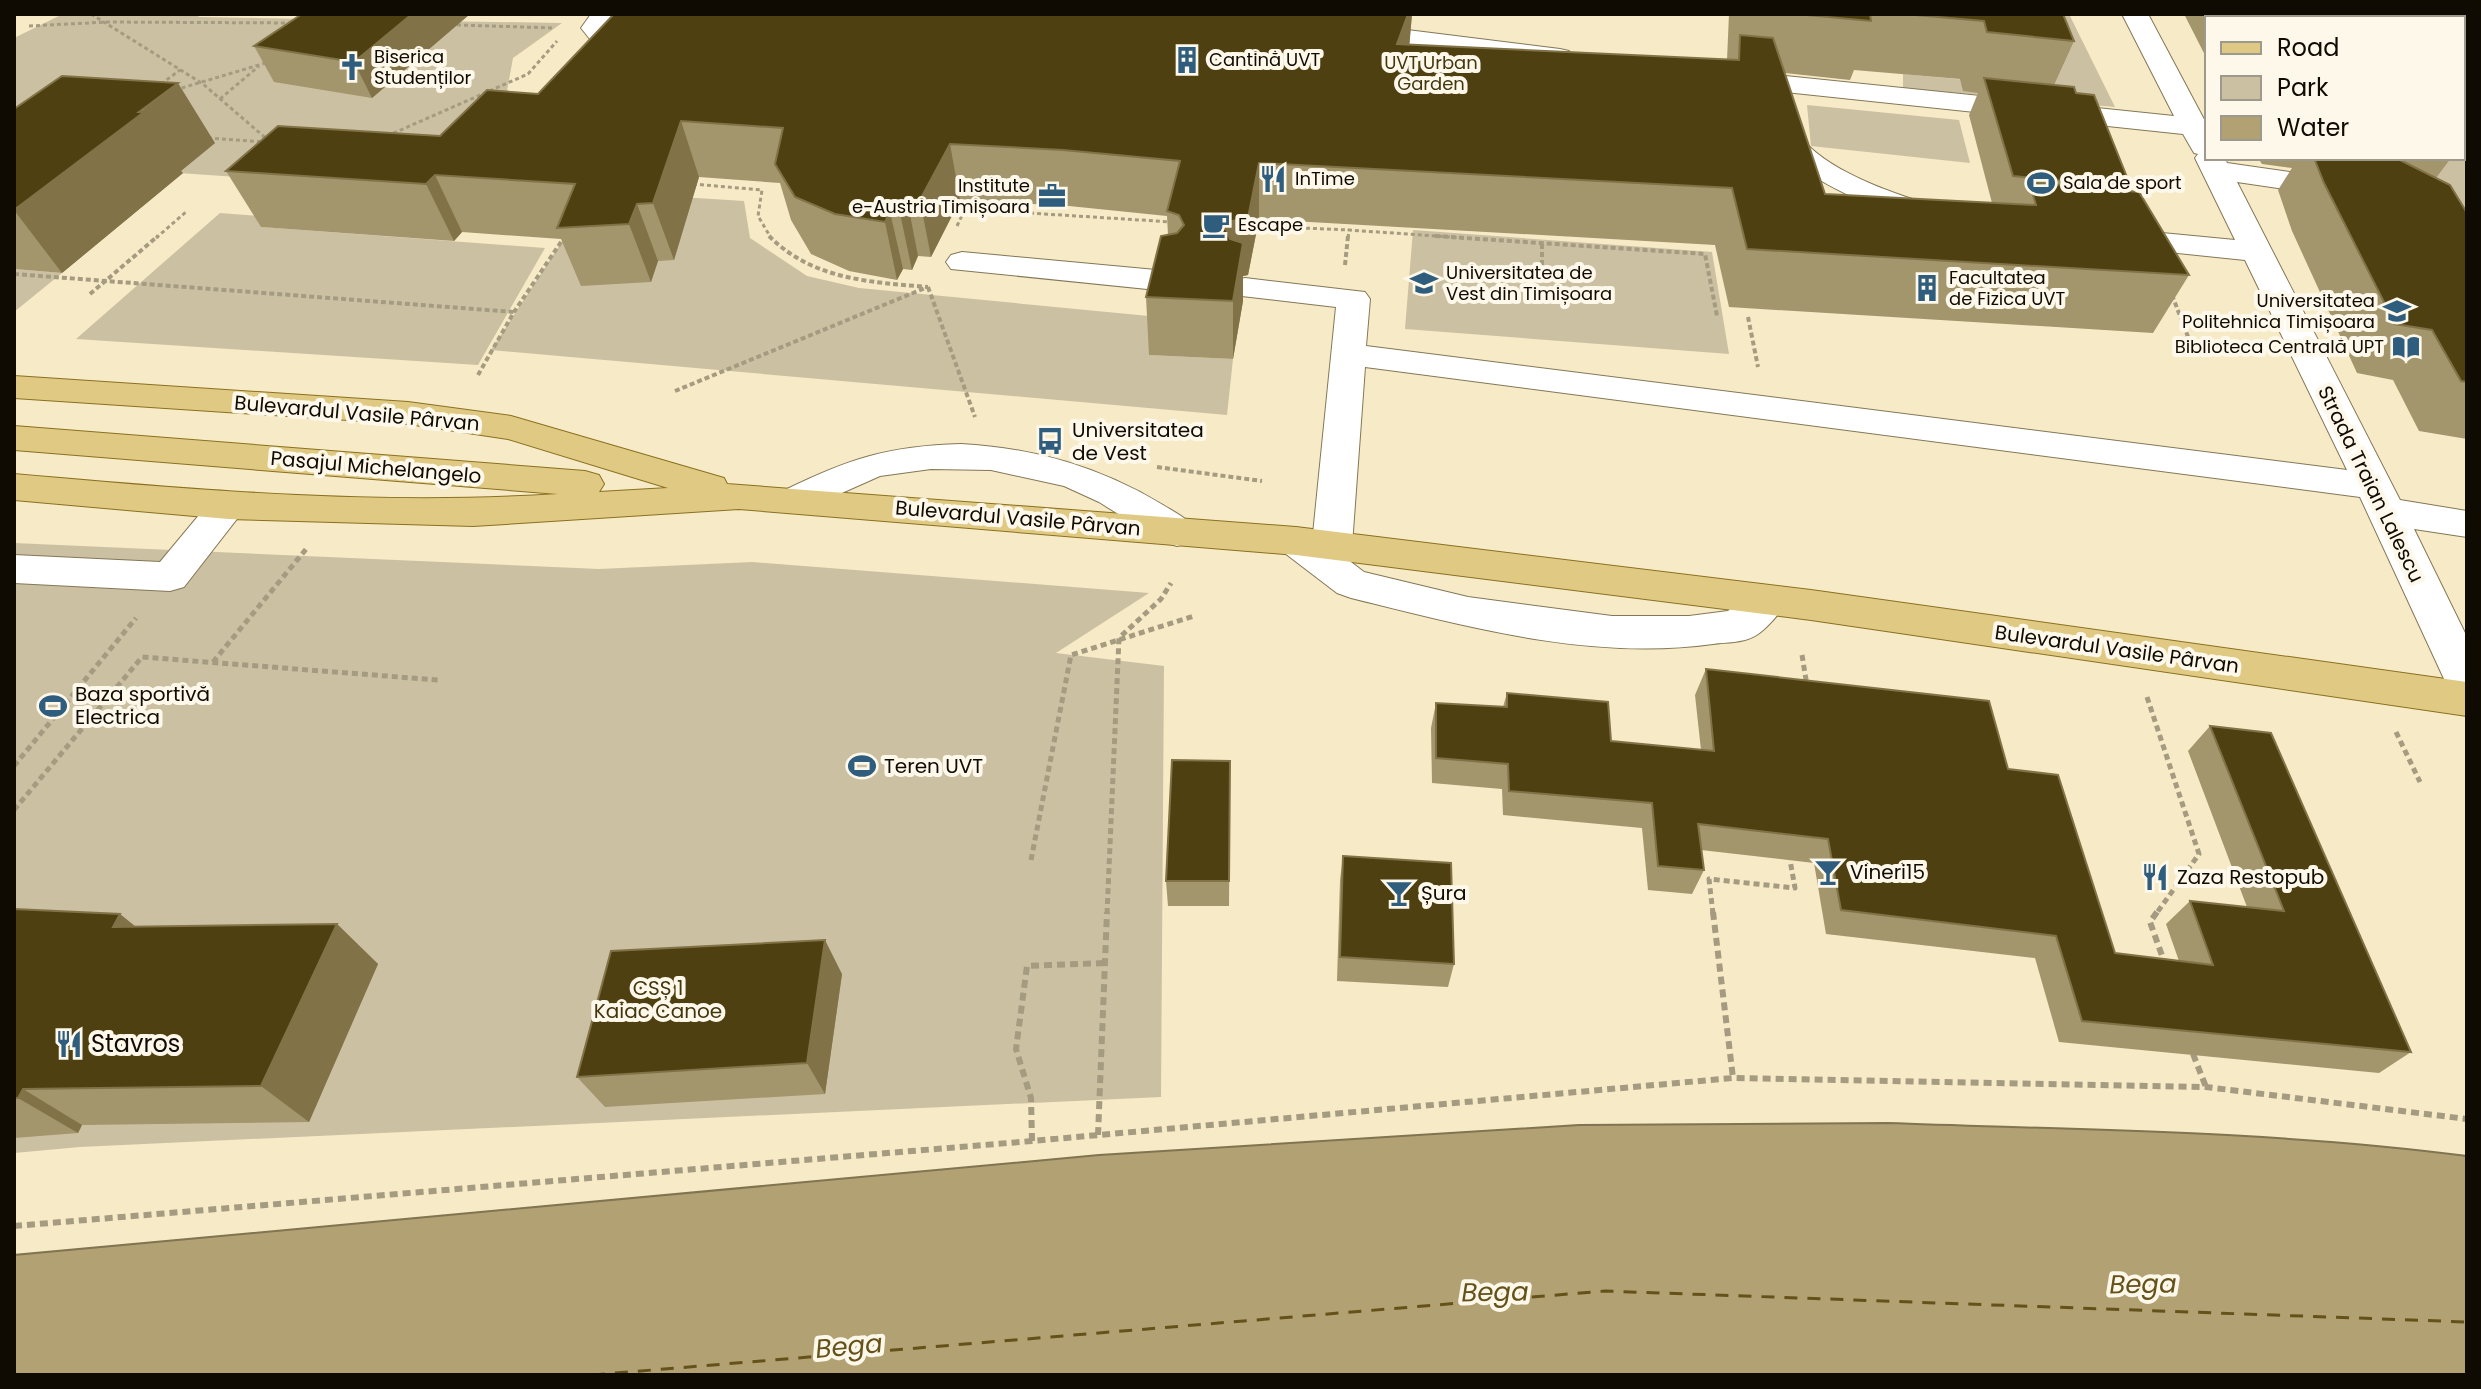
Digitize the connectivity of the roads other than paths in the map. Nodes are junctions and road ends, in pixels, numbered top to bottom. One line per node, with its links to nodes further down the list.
1 (2135, 14): 8 (street, Strada Traian Lalescu)
2 (589, 23): 4 (street)
3 (1342, 25): 5 (street)
4 (680, 38)
5 (1588, 61)
6 (1706, 76): 7 (street)
7 (1776, 83): 8 (street); 12 (street)
8 (2192, 126): 9 (street, Strada Traian Lalescu)
9 (2205, 149)
10 (2211, 160): 11 (street); 14 (street, Strada Traian Lalescu)
11 (2375, 196)
12 (1968, 223)
13 (2075, 233): 14 (street)
14 (2255, 251): 23 (street, Strada Traian Lalescu)
15 (949, 257): 16 (street)
16 (1167, 281)
17 (1245, 288): 18 (street)
18 (1346, 354): 23 (street); 28 (street)
19 (14, 387): 22 (main road, Bulevardul Vasile Pârvan)
20 (14, 438): 22 (main road, Pasajul Michelangelo)
21 (14, 487): 25 (main road, Bulevardul Vasile Pârvan)
22 (739, 496): 24 (main road, Bulevardul Vasile Pârvan); 25 (main road, Bulevardul Vasile Pârvan)
23 (2380, 499): 26 (street); 31 (street, Strada Traian Lalescu)
24 (797, 500): 27 (main road, Bulevardul Vasile Pârvan); 27 (street)
25 (228, 506): 29 (street)
26 (2467, 524)
27 (1177, 532): 28 (main road, Bulevardul Vasile Pârvan)
28 (1314, 543): 30 (street, Bulevardul Vasile Pârvan)
29 (14, 569)
30 (1767, 600): 32 (main road, Bulevardul Vasile Pârvan)
31 (2467, 681)
32 (2467, 699)

